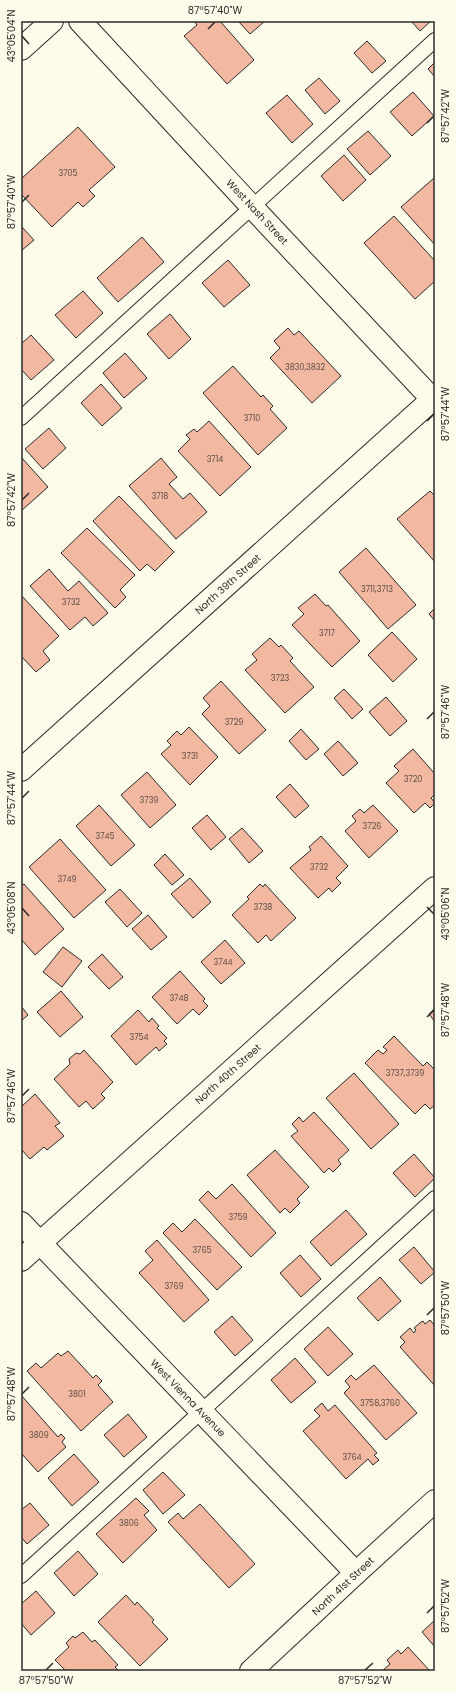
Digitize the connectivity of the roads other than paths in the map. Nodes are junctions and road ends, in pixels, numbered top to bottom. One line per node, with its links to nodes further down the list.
1 (52, 21): 4 (street)
2 (80, 21): 5 (street, West Nash Street)
3 (435, 40): 5 (lane)
4 (21, 50)
5 (252, 207): 6 (street, West Nash Street); 7 (lane)
6 (434, 400): 8 (street, North 39th Street)
7 (21, 418)
8 (21, 770)
9 (435, 888): 12 (street, North 40th Street)
10 (435, 1198): 14 (lane)
11 (21, 1223): 12 (street, West Vienna Avenue)
12 (39, 1243): 13 (street, North 40th Street); 14 (street, West Vienna Avenue)
13 (21, 1260)
14 (201, 1412): 16 (street, West Vienna Avenue); 17 (lane)
15 (435, 1501): 16 (street, North 41st Street)
16 (356, 1573): 18 (street, North 41st Street)
17 (21, 1576)
18 (252, 1671)

